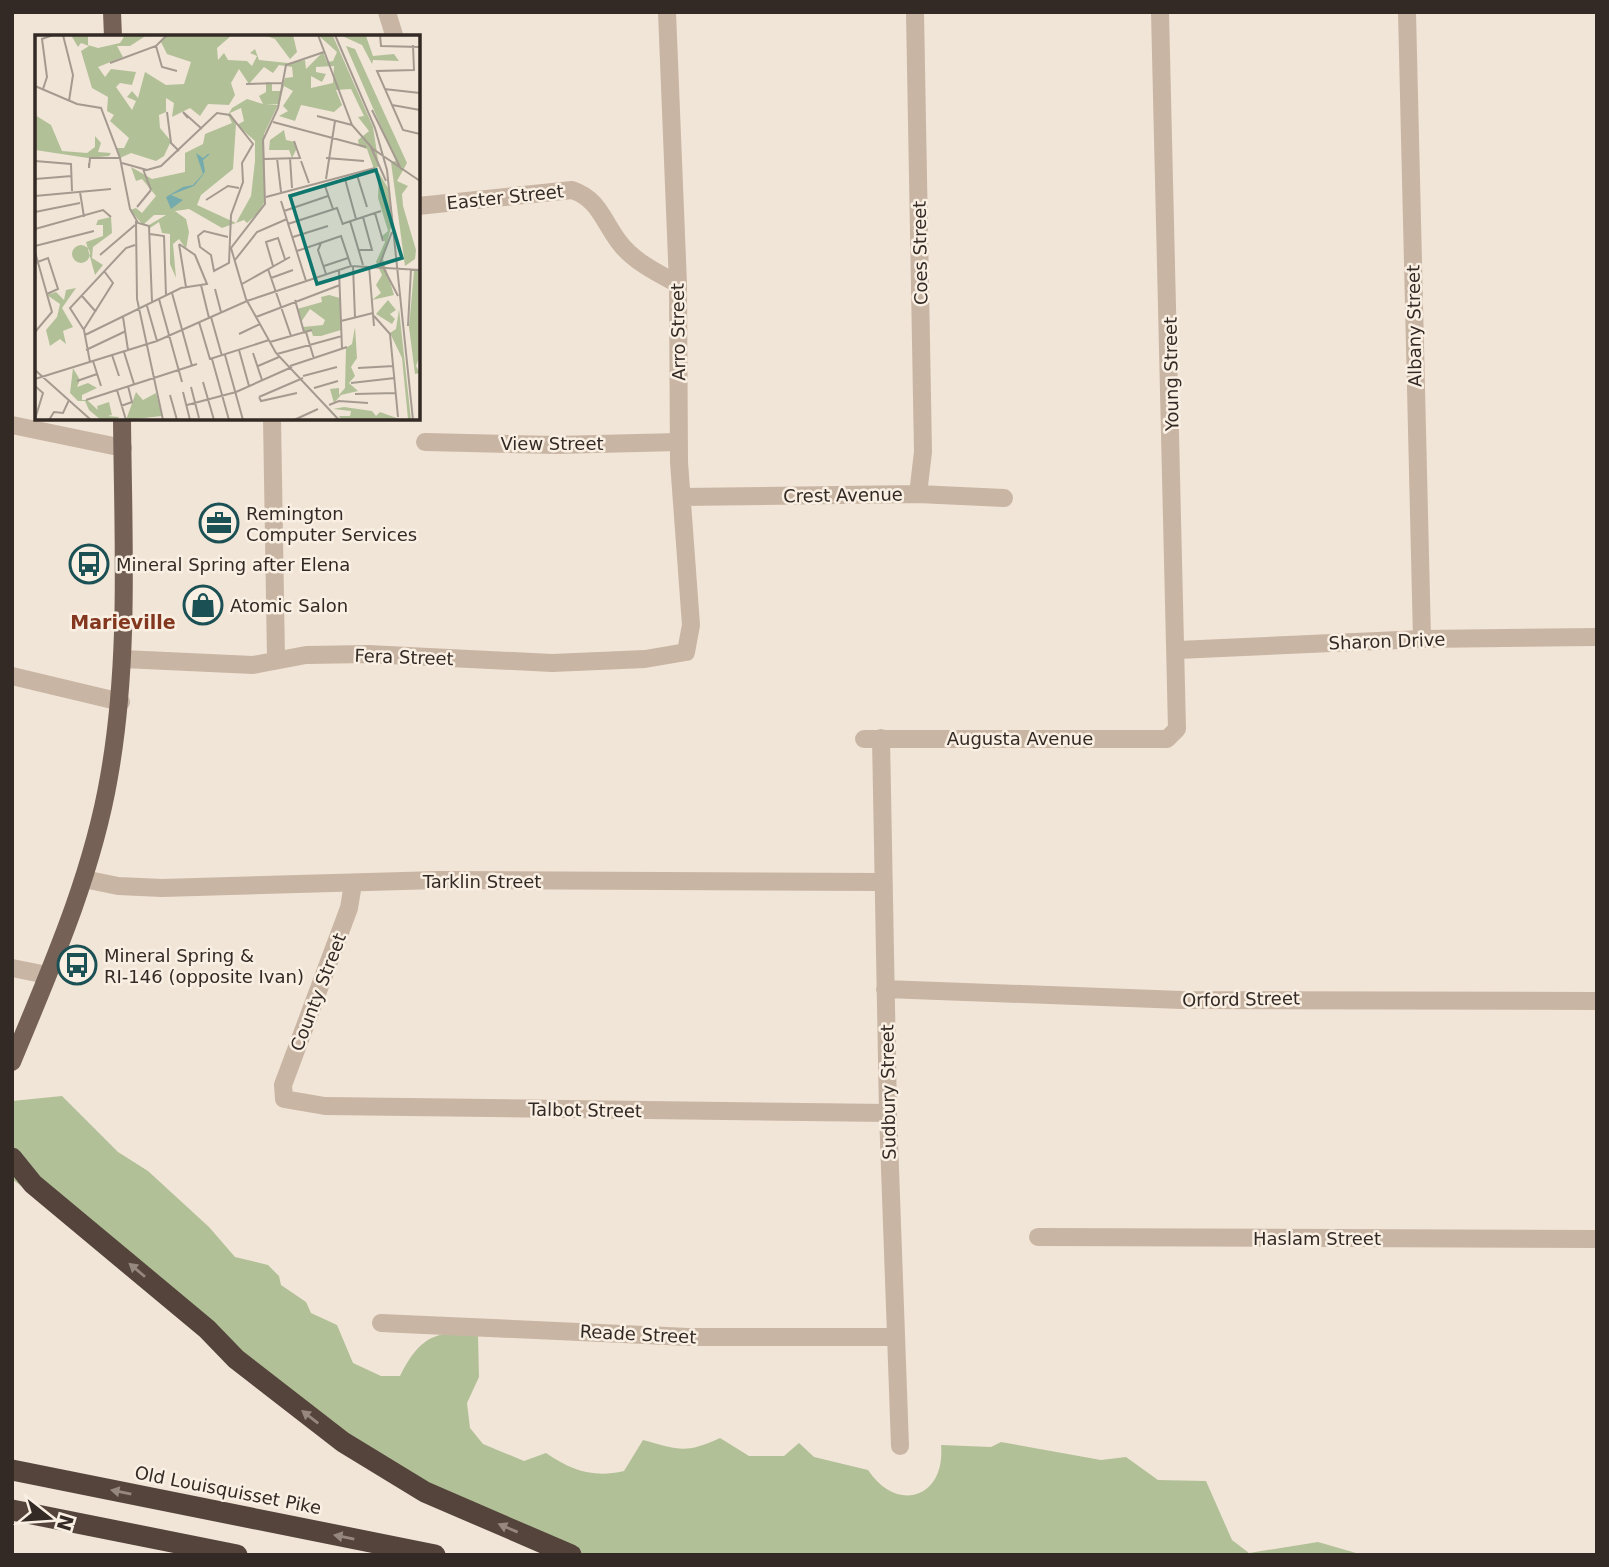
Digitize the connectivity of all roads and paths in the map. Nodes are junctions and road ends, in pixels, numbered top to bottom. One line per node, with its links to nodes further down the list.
1 (112, 12): 7 (main road)
2 (387, 12): 8 (street)
3 (667, 12): 10 (street, Arro Street)
4 (915, 12): 17 (street, Coes Street)
5 (1160, 12): 22 (street, Young Street)
6 (1407, 12): 21 (street, Albany Street)
7 (113, 35)
8 (394, 35)
9 (420, 206): 10 (street, Easter Street)
10 (678, 284): 15 (street, Arro Street)
11 (122, 420): 16 (main road)
12 (272, 420): 24 (street)
13 (12, 425): 16 (street)
14 (425, 442): 15 (street, View Street)
15 (679, 442): 18 (street, Arro Street)
16 (122, 448): 25 (main road)
17 (918, 494): 18 (street, Crest Avenue); 19 (street, Crest Avenue)
18 (682, 498): 23 (street, Arro Street)
19 (1004, 498)
20 (1597, 637): 21 (street, Sharon Drive)
21 (1422, 639): 22 (street, Sharon Drive)
22 (1178, 650): 28 (street, Young Street)
23 (686, 652): 24 (street, Fera Street)
24 (276, 658): 25 (street, Fera Street)
25 (122, 659): 27 (main road)
26 (12, 676): 27 (street)
27 (121, 702): 30 (main road)
28 (1174, 735): 29 (street, Augusta Avenue)
29 (873, 738): 31 (street, Sudbury Street)
30 (84, 878): 32 (street, Tarklin Street); 34 (main road)
31 (882, 882): 32 (street, Tarklin Street); 35 (street, Sudbury Street)
32 (353, 884): 38 (street, County Street)
33 (12, 968): 34 (street)
34 (47, 975): 37 (main road)
35 (885, 989): 36 (street, Orford Street); 39 (street, Sudbury Street)
36 (1597, 1001)
37 (12, 1062)
38 (284, 1099): 39 (street, Talbot Street)
39 (888, 1113): 45 (street, Sudbury Street)
40 (12, 1158): 41 (highway)
41 (23, 1184): 51 (highway, one-way to 41)
42 (1038, 1237): 43 (street, Haslam Street)
43 (1597, 1239)
44 (381, 1323): 45 (street, Reade Street)
45 (895, 1337): 46 (street, Sudbury Street)
46 (900, 1446)
47 (12, 1470): 50 (highway, Old Louisquisset Pike, one-way to 47)
48 (12, 1510): 49 (highway)
49 (237, 1555)
50 (435, 1555)
51 (570, 1555)

